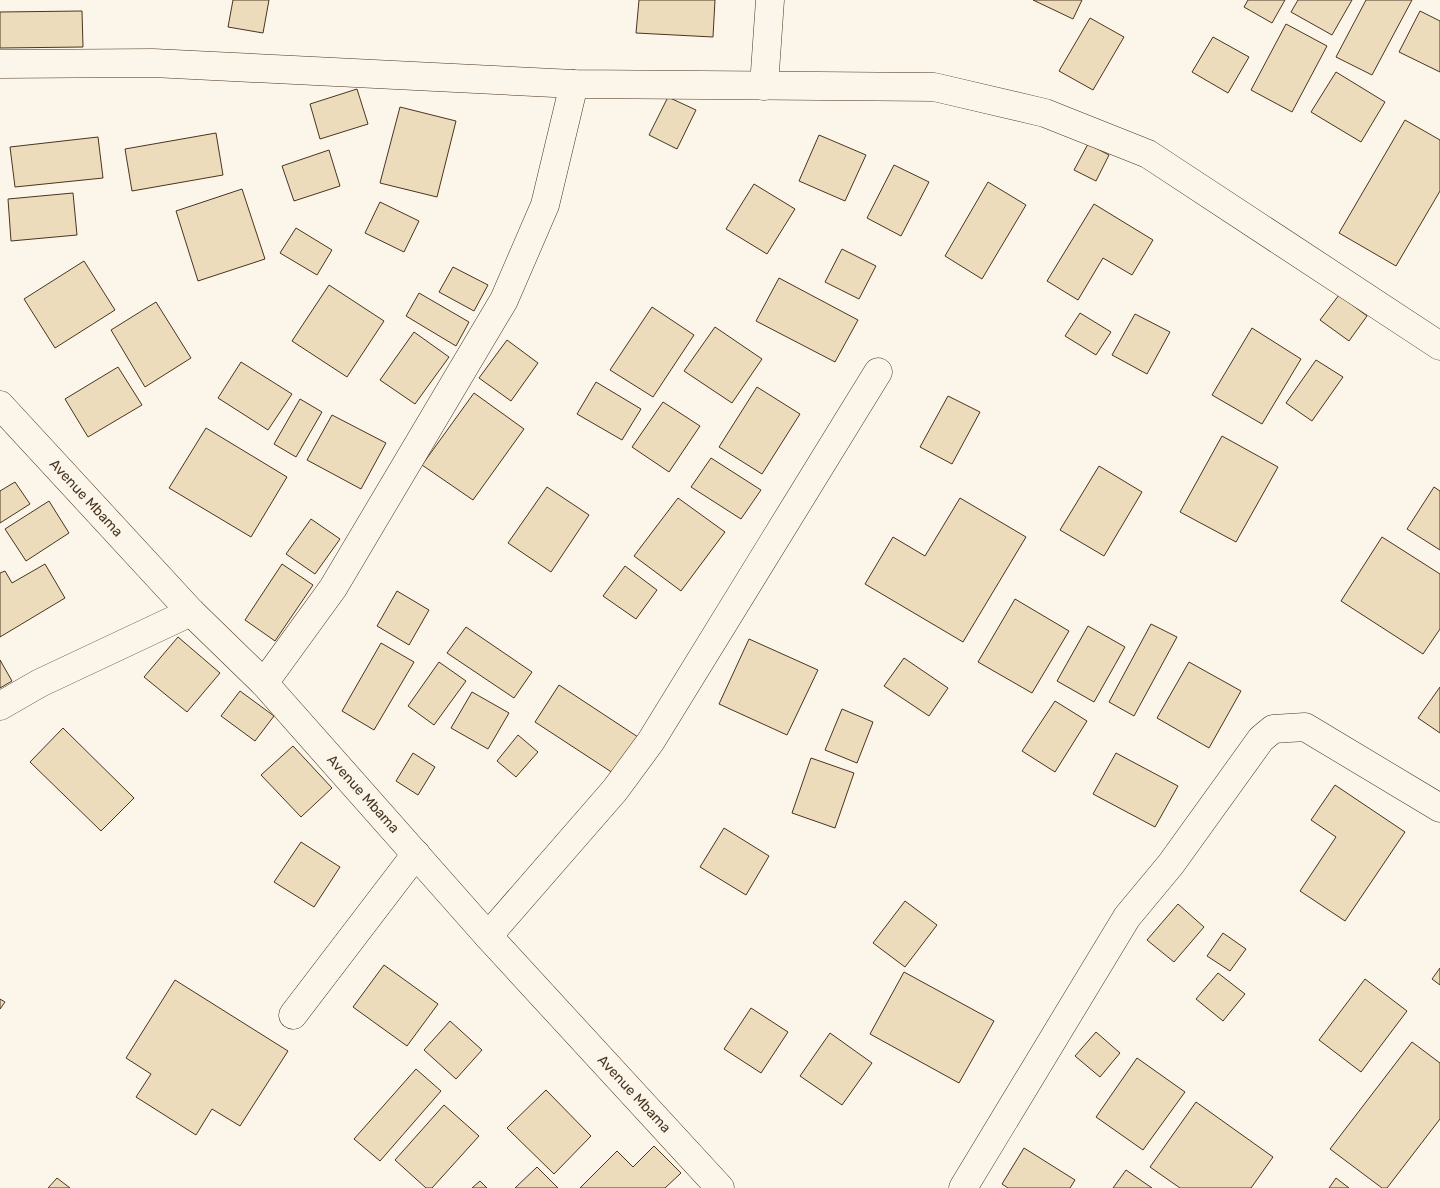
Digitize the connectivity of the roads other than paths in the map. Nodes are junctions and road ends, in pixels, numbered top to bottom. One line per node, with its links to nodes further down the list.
1 (770, 0): 4 (street)
2 (0, 64): 3 (street)
3 (574, 84): 4 (street); 9 (street)
4 (764, 86): 5 (street)
5 (1440, 346)
6 (878, 372): 13 (street)
7 (0, 405): 8 (street, Avenue Mbama)
8 (192, 612): 9 (street, Avenue Mbama); 10 (street)
9 (264, 683): 12 (street, Avenue Mbama)
10 (0, 706)
11 (1440, 808): 16 (street)
12 (416, 854): 13 (street, Avenue Mbama); 14 (street)
13 (488, 936): 15 (street, Avenue Mbama)
14 (293, 1015)
15 (710, 1184)
16 (963, 1188)

